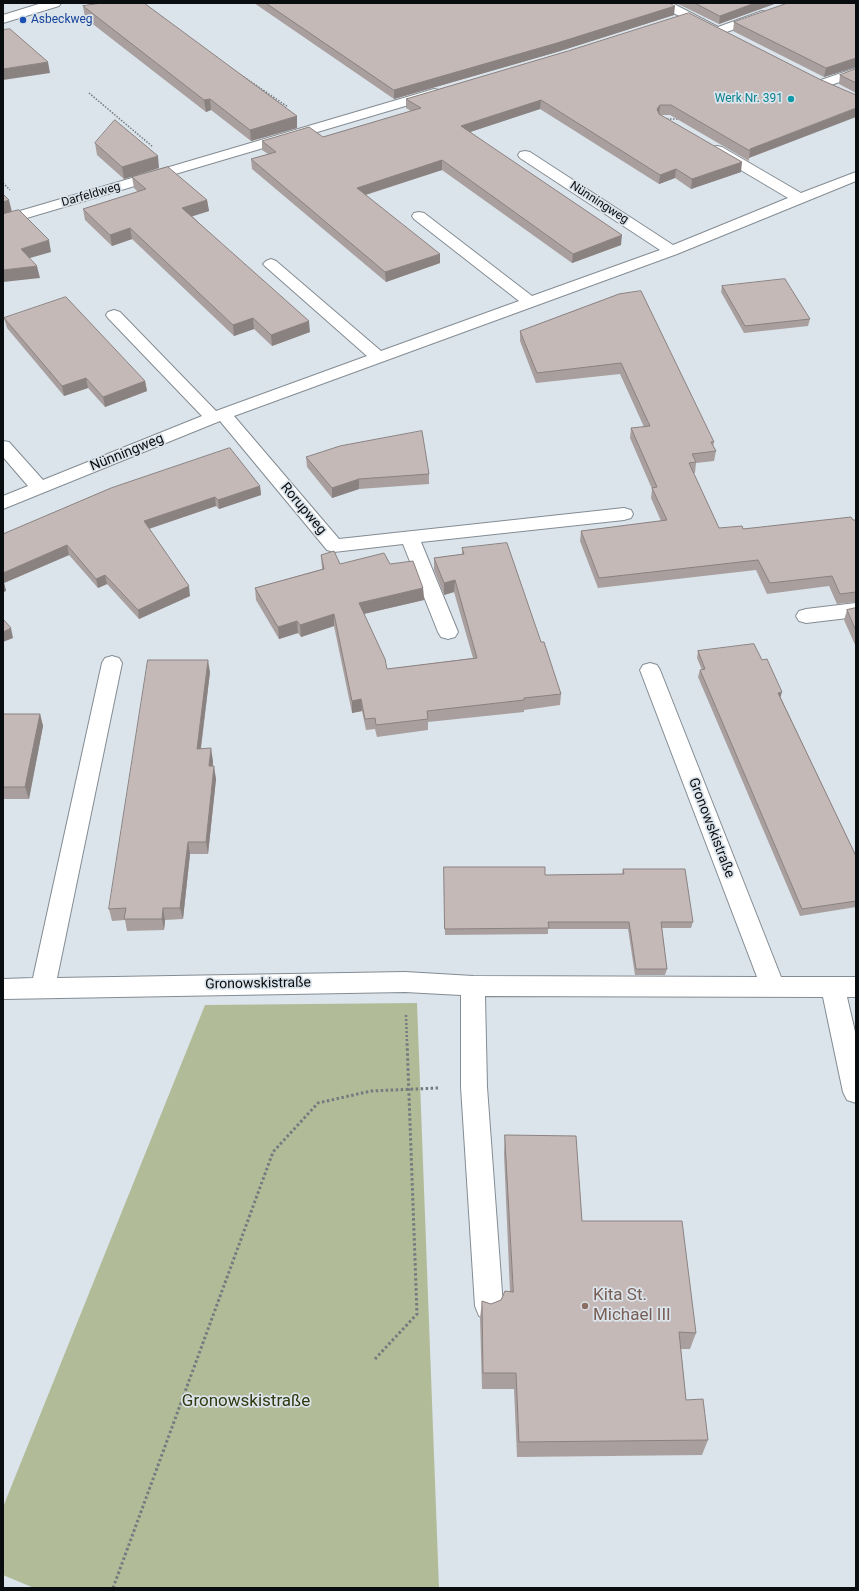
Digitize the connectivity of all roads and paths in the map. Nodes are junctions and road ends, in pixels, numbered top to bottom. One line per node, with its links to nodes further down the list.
1 (54, 3): 5 (street)
2 (663, 3): 4 (street)
3 (776, 10): 7 (street)
4 (688, 16): 6 (street); 7 (street)
5 (3, 19)
6 (673, 21)
7 (718, 32): 8 (street)
8 (732, 38)
9 (856, 72): 12 (street)
10 (239, 74): 16 (path)
11 (448, 89): 16 (street, Darfeldweg)
12 (836, 91)
13 (90, 93): 18 (path)
14 (664, 119): 15 (path); 20 (street)
15 (680, 119)
16 (318, 128): 18 (street, Darfeldweg)
17 (525, 155): 23 (street, Nünningweg)
18 (179, 169): 22 (street, Darfeldweg)
19 (856, 176): 20 (street, Nünningweg)
20 (800, 199): 23 (street, Nünningweg)
21 (419, 216): 25 (street)
22 (3, 221)
23 (672, 251): 25 (street, Nünningweg)
24 (271, 264): 27 (street)
25 (531, 303): 27 (street, Nünningweg)
26 (114, 315): 28 (street)
27 (379, 358): 28 (street, Nünningweg)
28 (218, 416): 30 (street, Nünningweg); 33 (street, Rorupweg)
29 (3, 446): 30 (street)
30 (40, 488): 31 (street, Nünningweg)
31 (3, 503)
32 (624, 514): 33 (street, Rorupweg)
33 (410, 538): 36 (street)
34 (856, 610): 35 (street)
35 (806, 616)
36 (448, 632)
37 (112, 663): 43 (street)
38 (650, 670): 41 (street, Gronowskistraße)
39 (405, 982): 40 (street, Gronowskistraße); 43 (street, Gronowskistraße); 45 (path)
40 (473, 986): 41 (street, Gronowskistraße); 47 (street)
41 (773, 986): 42 (street, Gronowskistraße)
42 (845, 987): 46 (street, Gronowskistraße)
43 (44, 988): 44 (street, Gronowskistraße)
44 (3, 989)
45 (409, 1088): 48 (path); 49 (path)
46 (856, 1092)
47 (489, 1306)
48 (375, 1359)
49 (113, 1588)

